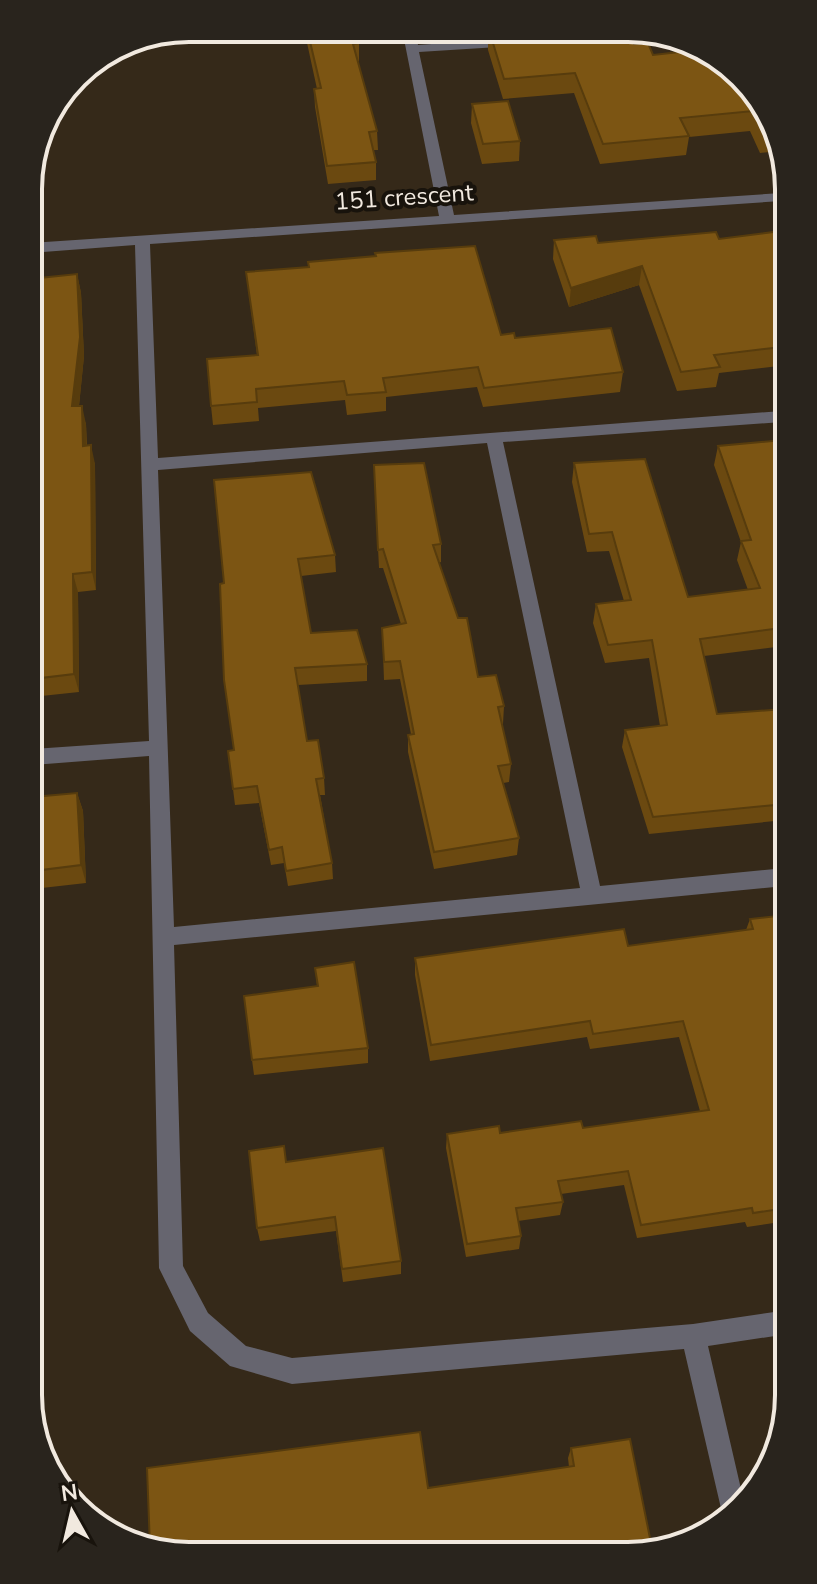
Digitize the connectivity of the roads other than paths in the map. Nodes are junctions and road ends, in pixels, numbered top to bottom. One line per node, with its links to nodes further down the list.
1 (411, 42): 3 (street)
2 (509, 42): 3 (street)
3 (412, 49): 5 (street)
4 (775, 197): 5 (street, 151 crescent)
5 (447, 218): 6 (street, 151 crescent)
6 (142, 241): 7 (street, 151 crescent); 10 (street)
7 (42, 247)
8 (775, 417): 9 (street)
9 (494, 437): 10 (street); 14 (street)
10 (149, 465): 11 (street)
11 (159, 748): 12 (street); 15 (street)
12 (42, 756)
13 (775, 878): 14 (street)
14 (592, 896): 15 (street)
15 (165, 937): 17 (street)
16 (775, 1324): 17 (street)
17 (693, 1336): 18 (street)
18 (731, 1500)

